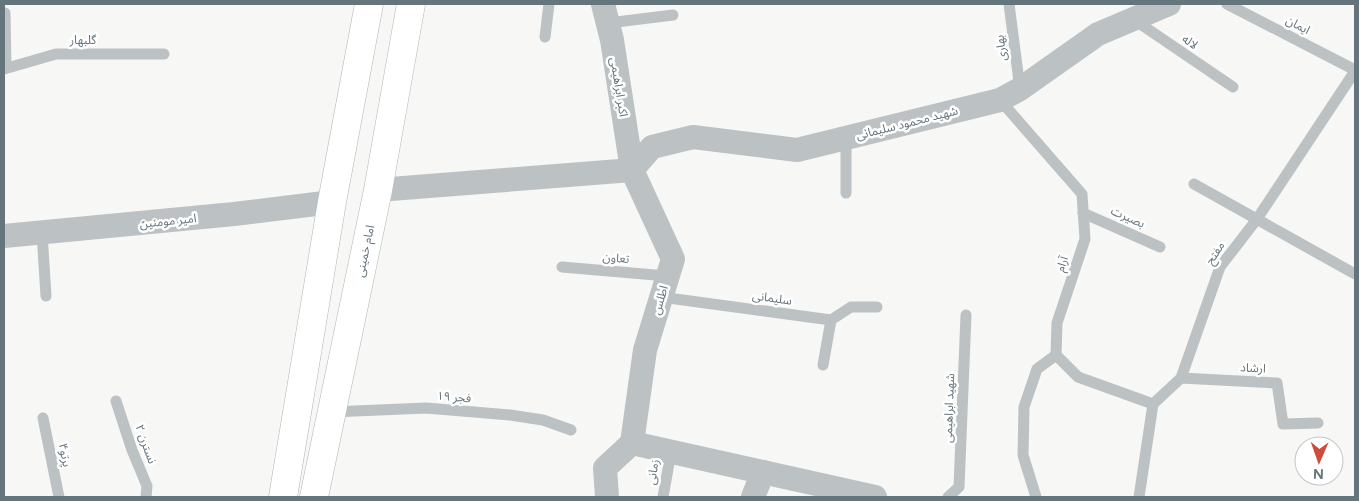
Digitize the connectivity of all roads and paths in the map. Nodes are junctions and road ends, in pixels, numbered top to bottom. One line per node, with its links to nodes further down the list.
1 (369, 4): 22 (main road)
2 (411, 4): 20 (main road, امام خمینی)
3 (549, 4): 11 (lane)
4 (1009, 4): 16 (lane, بهاری)
5 (1169, 4): 10 (street, شهید محمود سلیمانی)
6 (1227, 4): 14 (lane, ایمان)
7 (5, 13): 13 (lane)
8 (605, 13): 9 (lane); 18 (street, اکبر ابراهیمی)
9 (672, 15)
10 (1133, 19): 15 (lane, لاله); 16 (street, شهید محمود سلیمانی)
11 (545, 37)
12 (164, 54): 13 (lane, گلبهار)
13 (5, 69)
14 (1355, 71): 24 (lane, مفتح)
15 (1233, 87)
16 (1010, 95): 17 (street, شهید محمود سلیمانی); 23 (lane, آرام)
17 (846, 138): 18 (street, شهید محمود سلیمانی); 21 (lane)
18 (632, 170): 20 (street); 30 (street, اطلس)
19 (1194, 184): 24 (lane)
20 (378, 190): 40 (main road, امام خمینی)
21 (846, 193)
22 (332, 202): 25 (street, امیر مومنین); 49 (main road)
23 (1083, 213): 27 (lane, بصیرت); 35 (lane, آرام)
24 (1257, 219): 29 (lane); 37 (lane, مفتح)
25 (42, 233): 26 (street, امیر مومنین); 31 (lane)
26 (4, 236)
27 (1160, 247)
28 (562, 267): 30 (lane, تعاون)
29 (1355, 274)
30 (664, 287): 34 (lane, سلیمانی); 44 (street, اطلس)
31 (46, 296)
32 (876, 307): 34 (lane)
33 (966, 315): 55 (lane, شهید ابراهیمی)
34 (831, 320): 36 (lane)
35 (1056, 355): 39 (lane); 56 (lane)
36 (824, 365)
37 (1181, 378): 39 (lane, مفتح); 42 (lane, ارشاد)
38 (116, 401): 48 (lane, نسترن ۲)
39 (1153, 404): 57 (lane)
40 (332, 412): 43 (lane, فجر ۱۹); 50 (main road, امام خمینی)
41 (43, 418): 47 (lane, پرتو۴)
42 (1318, 423)
43 (570, 430)
44 (632, 443): 45 (street); 51 (street)
45 (671, 452): 46 (street); 52 (lane, زمانی)
46 (763, 472): 53 (street); 54 (street)
47 (59, 497)
48 (146, 497)
49 (283, 497)
50 (314, 497)
51 (607, 497)
52 (664, 497)
53 (753, 497)
54 (875, 497)
55 (948, 497)
56 (1036, 497)
57 (1139, 497)

